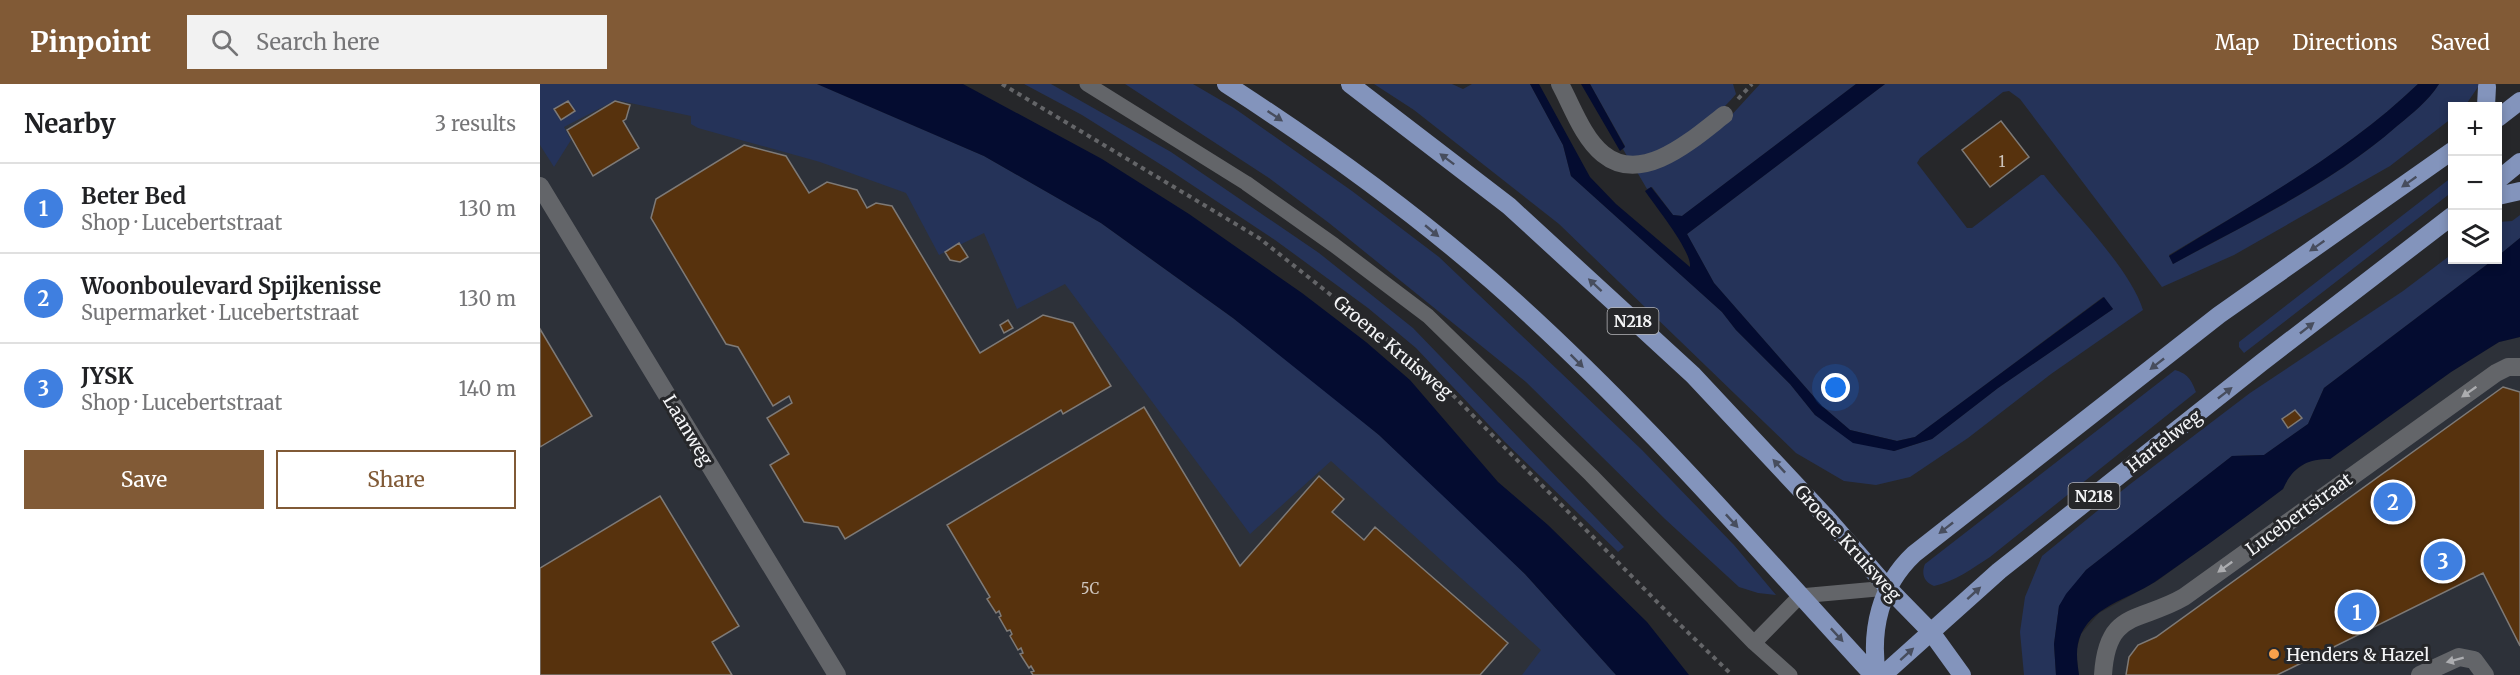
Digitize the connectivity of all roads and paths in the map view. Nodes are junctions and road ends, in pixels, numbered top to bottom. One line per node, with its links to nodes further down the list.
1 (1002, 84): 24 (path, Groene Kruisweg)
2 (1087, 84): 22 (lane)
3 (1226, 84): 20 (main road, one-way to 20)
4 (1350, 84): 19 (main road, Groene Kruisweg / N218, one-way to 4)
5 (1560, 84): 10 (street)
6 (2489, 86): 8 (main road)
7 (2520, 101): 9 (main road)
8 (2487, 102)
9 (2502, 115)
10 (1724, 116)
11 (2448, 154): 19 (main road, one-way to 19)
12 (2520, 162): 13 (main road)
13 (2502, 177)
14 (540, 186): 23 (street, Laanweg)
15 (2520, 191): 16 (main road)
16 (2502, 195)
17 (2448, 219): 21 (main road, Hartelweg / N218, one-way to 17)
18 (2520, 367): 29 (street, Lucebertstraat, one-way to 29)
19 (1888, 588): 20 (lane); 21 (main road, Groene Kruisweg); 26 (main road)
20 (1800, 596): 22 (lane); 26 (main road, one-way to 26)
21 (1931, 632): 27 (main road, Hartelweg / N218, one-way to 21); 28 (main road, Groene Kruisweg)
22 (1754, 643): 25 (lane)
23 (837, 675)
24 (1732, 675)
25 (1790, 675)
26 (1875, 675)
27 (1883, 675)
28 (1962, 675)
29 (2103, 675)
30 (2420, 675): 31 (street, one-way to 30)
31 (2485, 675)

